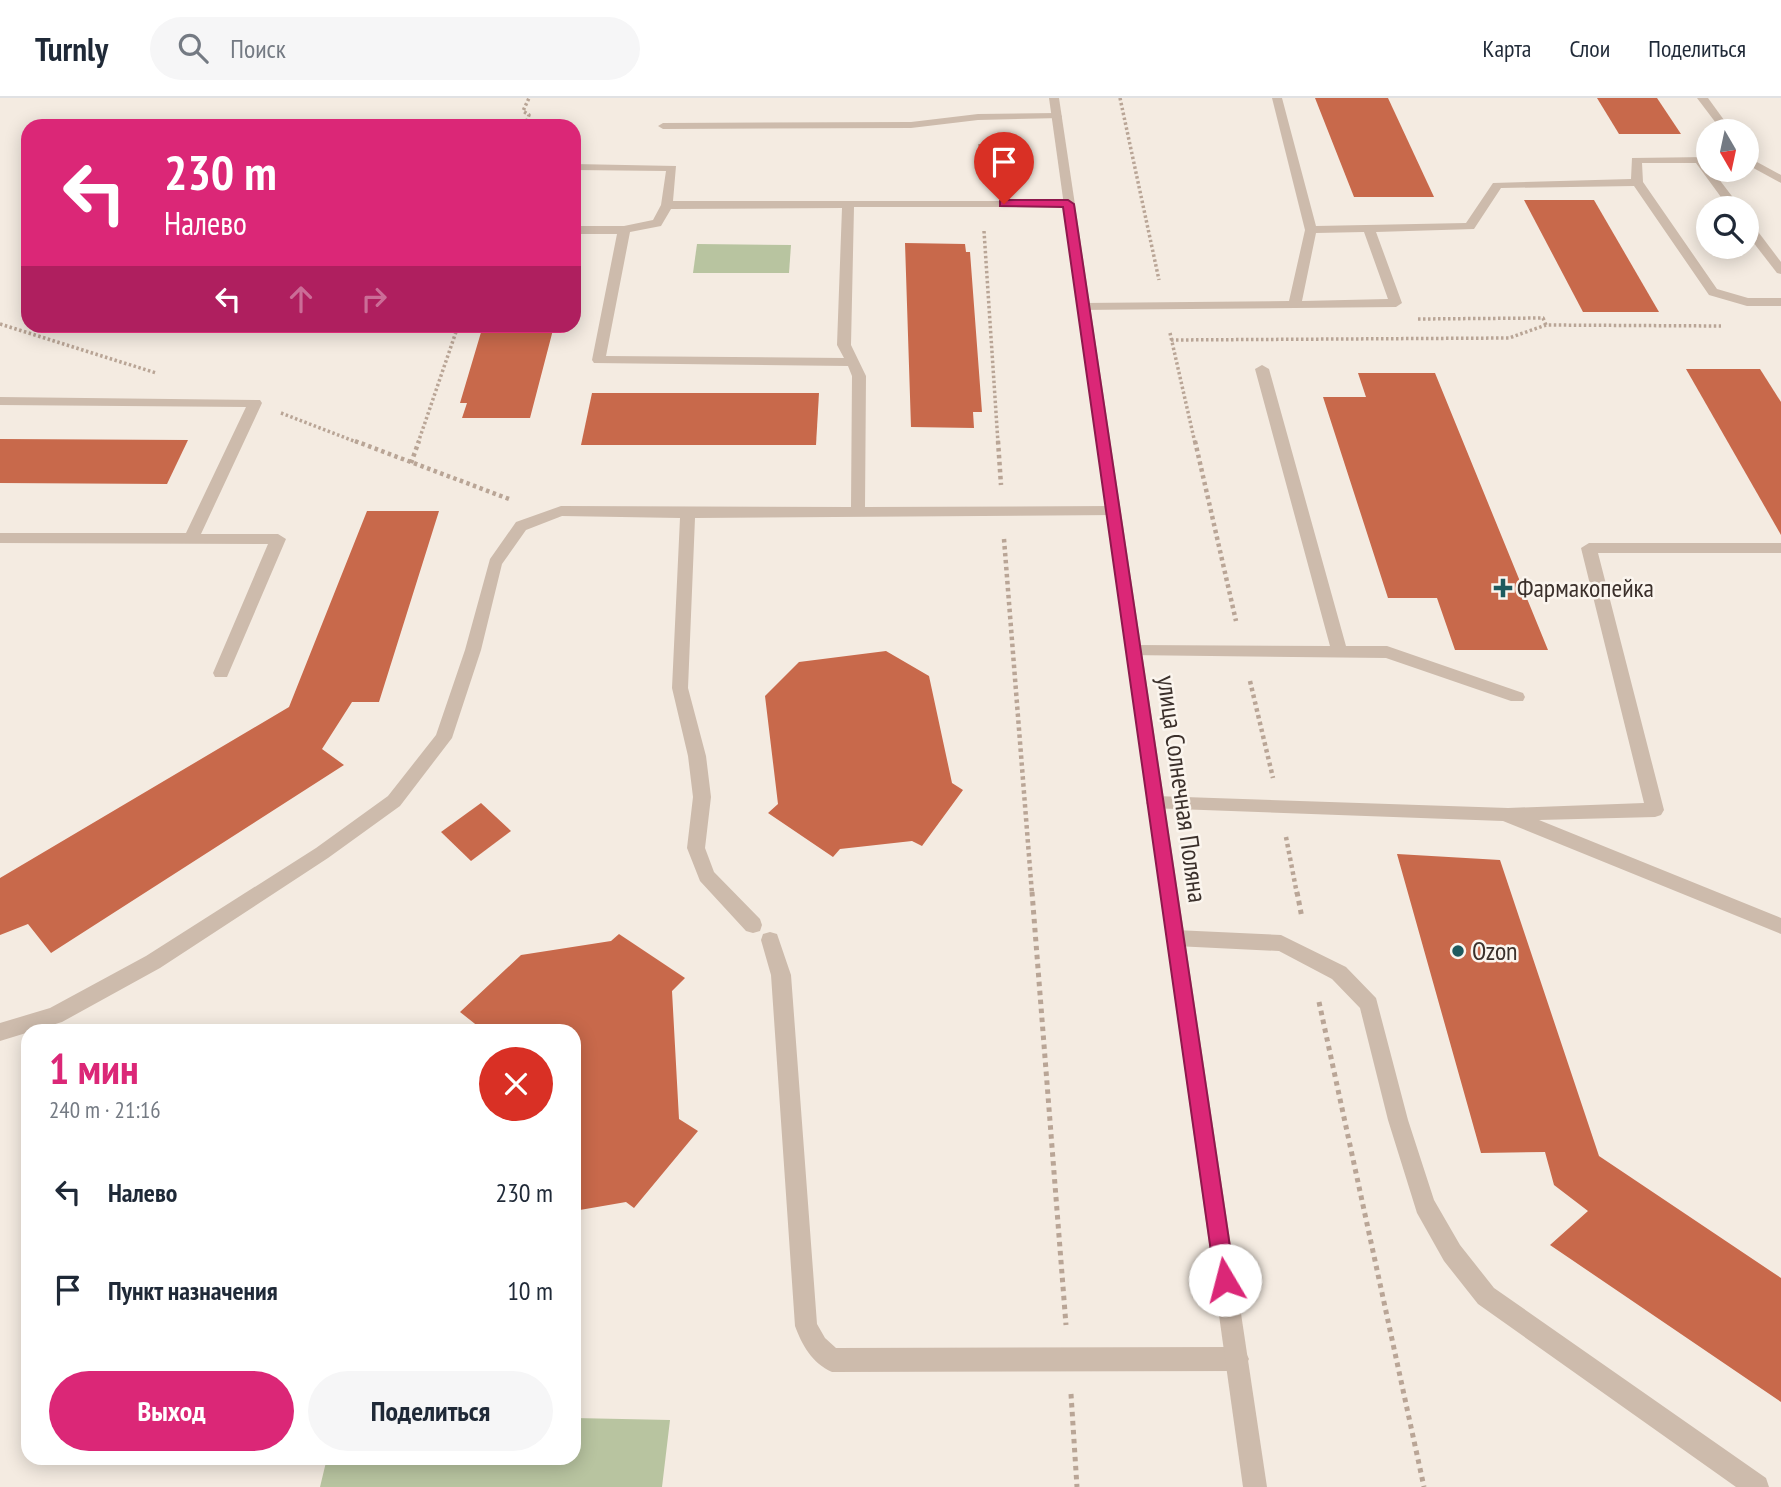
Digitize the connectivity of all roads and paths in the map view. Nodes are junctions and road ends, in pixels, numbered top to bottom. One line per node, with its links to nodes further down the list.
1 (529, 98): 8 (path)
2 (1054, 98): 6 (street, улица Солнечная Поляна)
3 (1120, 98): 28 (path)
4 (1277, 98): 23 (street)
5 (1702, 98): 9 (street)
6 (1057, 116): 7 (street); 18 (street, улица Солнечная Поляна)
7 (978, 117): 10 (street); 17 (path)
8 (528, 119)
9 (1718, 119)
10 (663, 126)
11 (1696, 160): 15 (street)
12 (1759, 166): 14 (street)
13 (581, 167): 19 (street)
14 (1781, 180)
15 (1637, 182): 20 (street); 26 (street)
16 (848, 204): 17 (street); 19 (street); 33 (street)
17 (982, 204): 18 (street); 40 (path)
18 (1068, 204): 29 (street, улица Солнечная Поляна)
19 (667, 205): 22 (street)
20 (1369, 229): 23 (street); 27 (street)
21 (581, 230): 22 (street)
22 (624, 230): 33 (street)
23 (1311, 230): 27 (street)
24 (1759, 240): 25 (street)
25 (1781, 270)
26 (1781, 302)
27 (1295, 305): 28 (street)
28 (1165, 306): 29 (street); 32 (path)
29 (1083, 307): 37 (street, улица Солнечная Поляна)
30 (1726, 326): 32 (path)
31 (456, 333): 36 (path)
32 (1171, 340): 45 (path)
33 (852, 362): 39 (street)
34 (1262, 369): 46 (street)
35 (0, 401): 42 (street)
36 (411, 463)
37 (1113, 511): 40 (street); 44 (street, улица Солнечная Поляна)
38 (688, 513): 39 (street); 55 (street); 58 (street)
39 (858, 513): 40 (street)
40 (1003, 513): 58 (path)
41 (0, 538): 42 (street)
42 (191, 539): 47 (street)
43 (1781, 548): 51 (street)
44 (1134, 651): 45 (street); 49 (street, улица Солнечная Поляна)
45 (1243, 652): 46 (street); 50 (path)
46 (1340, 652): 48 (street)
47 (221, 673)
48 (1517, 697)
49 (1155, 803): 50 (street); 53 (street, улица Солнечная Поляна)
50 (1280, 808): 51 (street); 54 (path)
51 (1504, 814): 52 (street)
52 (1781, 926)
53 (1175, 938): 54 (street); 59 (street, улица Солнечная Поляна)
54 (1309, 958): 62 (path); 63 (street)
55 (28, 1024)
56 (21, 1026): 57 (street)
57 (0, 1032)
58 (1069, 1359): 59 (street); 60 (path)
59 (1237, 1359): 61 (street, улица Солнечная Поляна)
60 (1077, 1487)
61 (1255, 1487)
62 (1424, 1487)
63 (1757, 1487)

